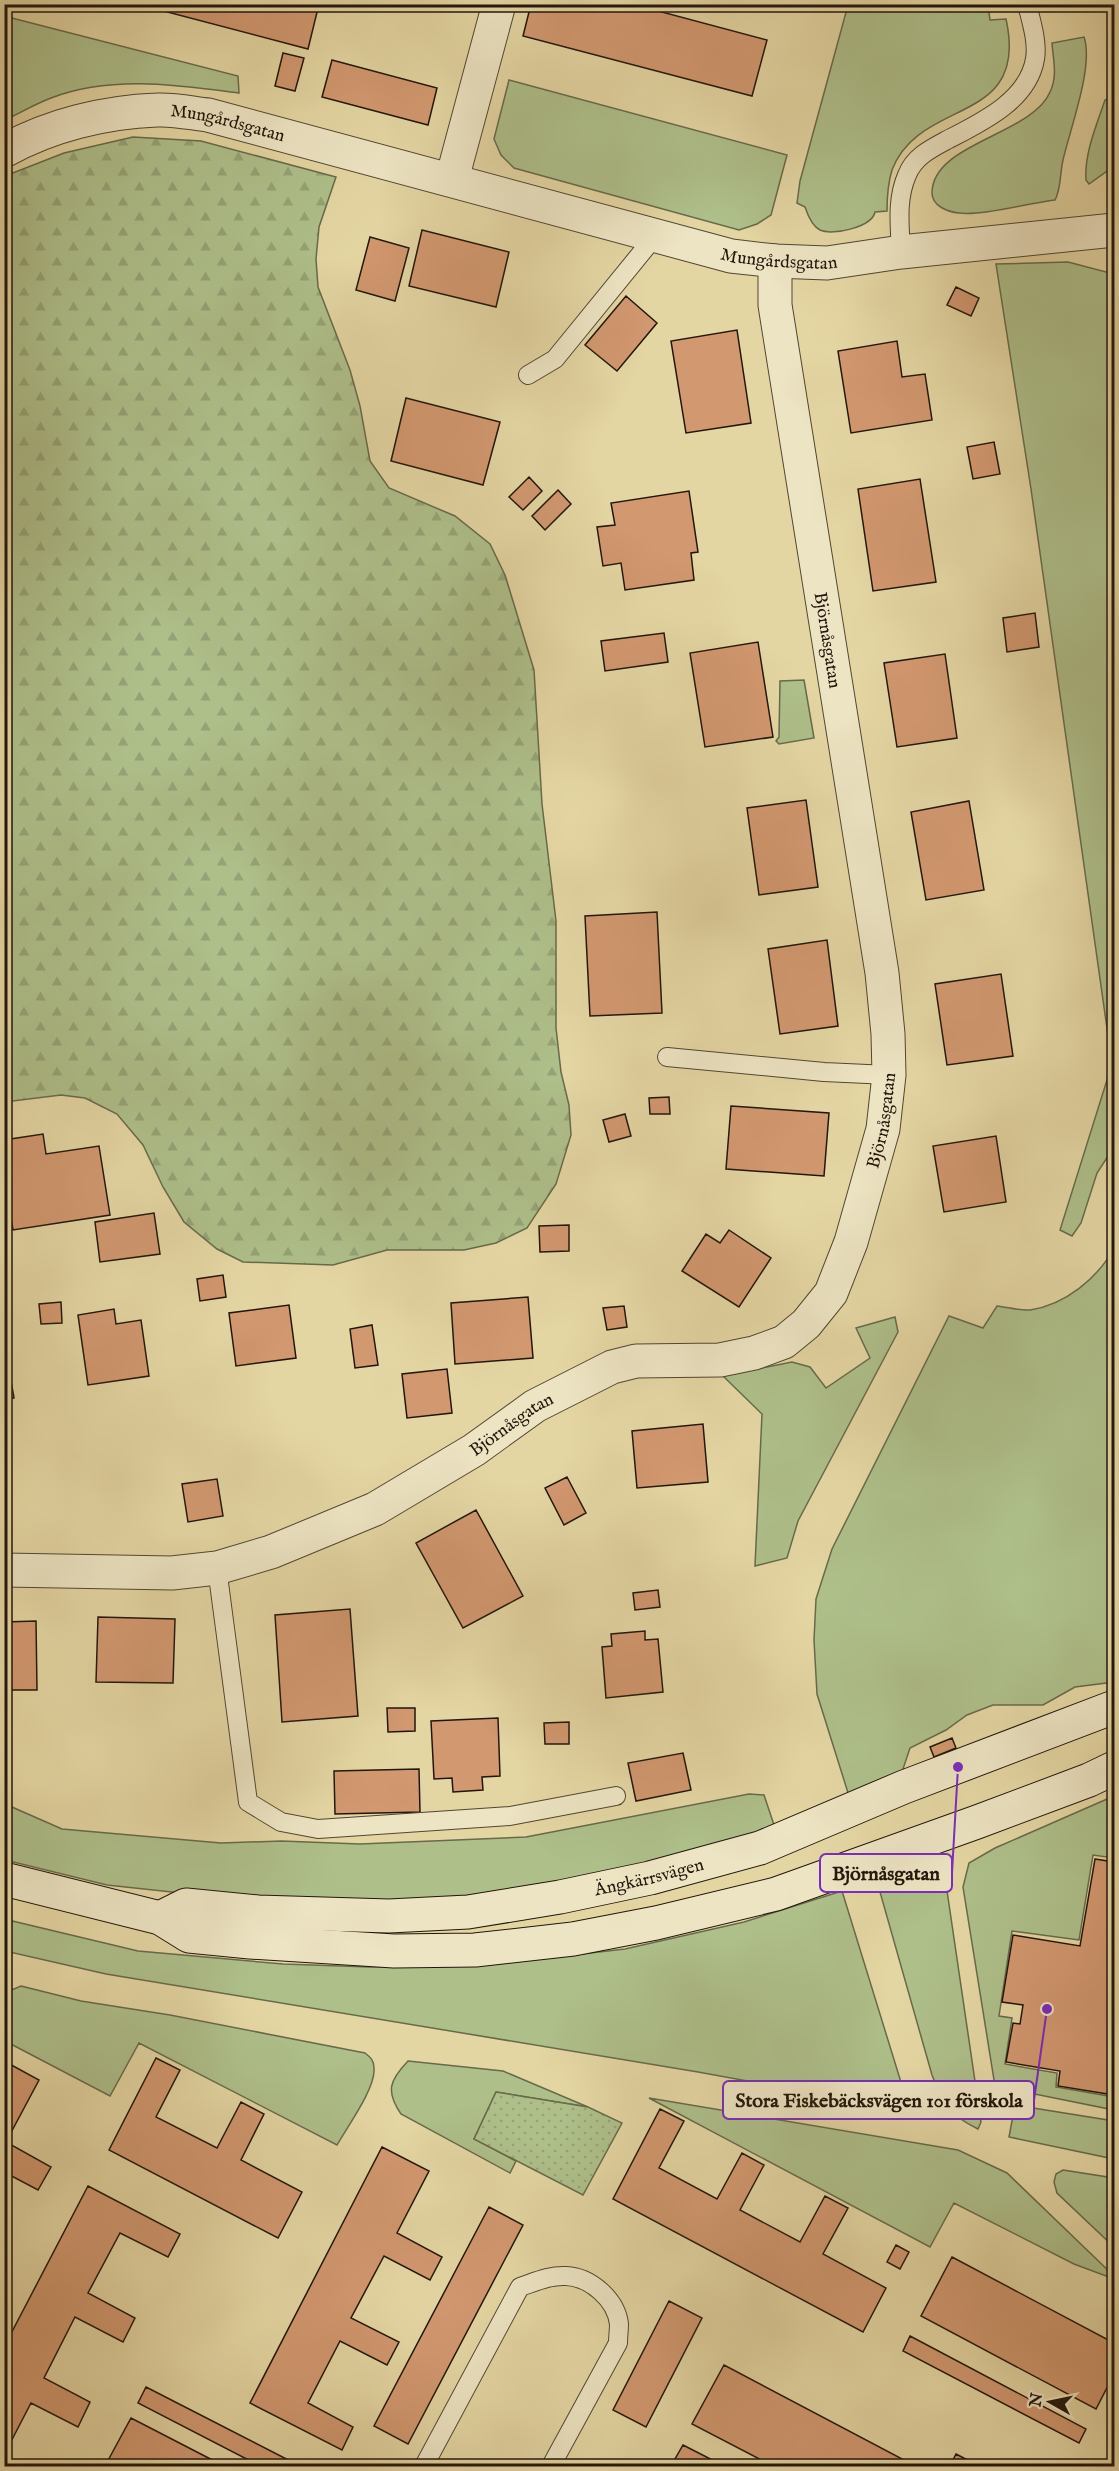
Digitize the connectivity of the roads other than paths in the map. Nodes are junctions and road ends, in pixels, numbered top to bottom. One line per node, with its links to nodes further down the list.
1 (499, 4): 4 (street)
2 (1027, 4): 7 (lane)
3 (4, 151): 4 (street, Mungårdsgatan)
4 (452, 179): 6 (street, Mungårdsgatan)
5 (1114, 230): 7 (street, Mungårdsgatan)
6 (656, 235): 8 (street, Mungårdsgatan); 9 (lane)
7 (901, 252): 8 (street, Mungårdsgatan)
8 (775, 261): 11 (street, Björnåsgatan)
9 (528, 375)
10 (667, 1057): 11 (lane)
11 (889, 1075): 12 (street, Björnåsgatan)
12 (217, 1568): 13 (street, Björnåsgatan); 16 (lane)
13 (4, 1569)
14 (1114, 1707): 18 (street, Ängkärrsvägen)
15 (1114, 1768): 18 (street)
16 (616, 1796)
17 (4, 1879): 18 (street)
18 (160, 1918)
19 (424, 2466): 20 (lane)
20 (551, 2466)

